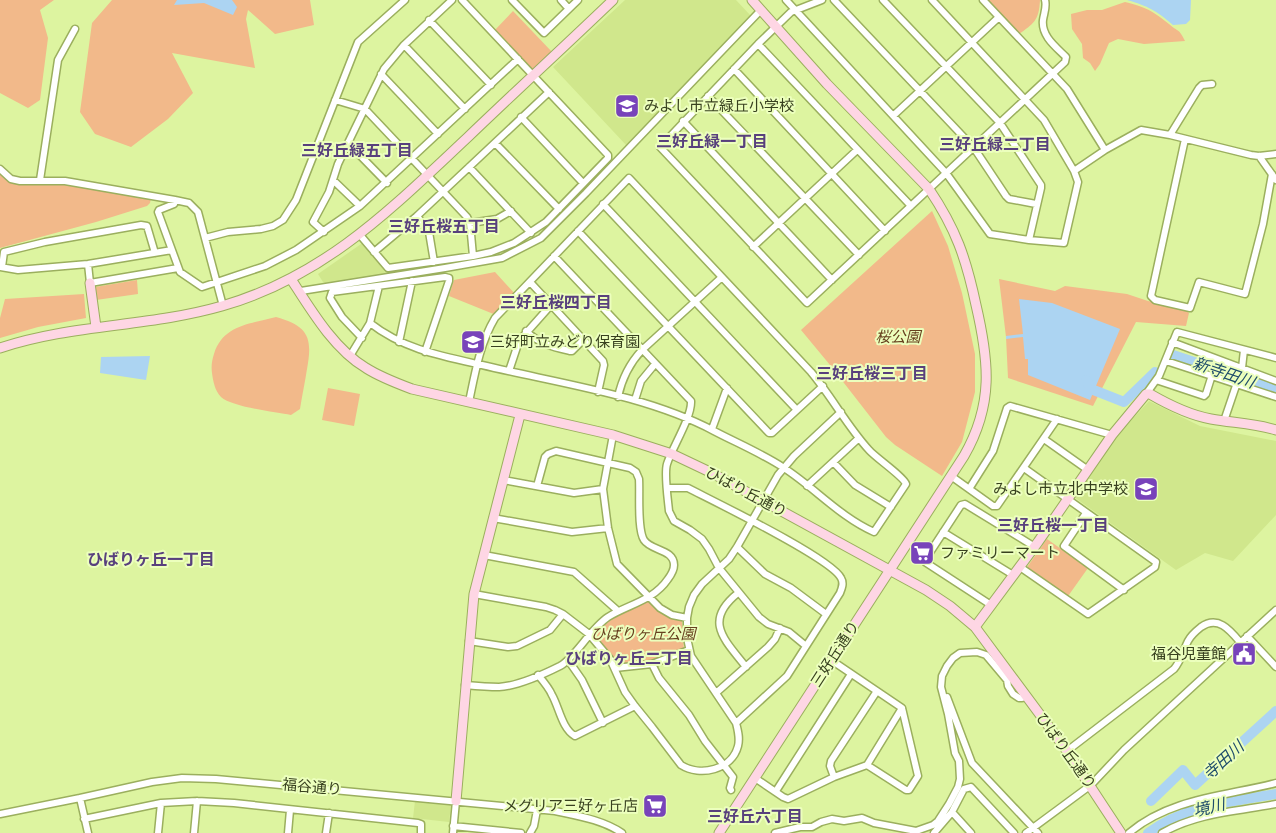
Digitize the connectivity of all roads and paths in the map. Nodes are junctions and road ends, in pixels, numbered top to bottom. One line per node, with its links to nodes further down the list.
1 (405, 0): 38 (street)
2 (452, 0): 20 (street)
3 (462, 0): 26 (street)
4 (512, 0): 16 (street)
5 (561, 0): 16 (street)
6 (578, 0): 16 (street)
7 (613, 0): 31 (street)
8 (752, 0): 17 (street, 三好丘通り)
9 (786, 0): 18 (street)
10 (822, 0): 18 (street)
11 (834, 0): 34 (street)
12 (883, 0): 27 (street)
13 (932, 0): 23 (street)
14 (983, 0): 19 (street)
15 (1045, 0): 29 (street)
16 (569, 9)
17 (761, 10): 21 (street, 三好丘通り); 107 (street)
18 (795, 10): 21 (street); 41 (street)
19 (999, 17): 23 (street); 29 (street)
20 (430, 20): 25 (street); 33 (street)
21 (776, 27): 24 (street); 68 (street, 三好丘通り)
22 (75, 29): 63 (street)
23 (972, 42): 27 (street); 37 (street)
24 (758, 44): 28 (street); 51 (street)
25 (404, 45): 30 (street); 40 (street)
26 (518, 59): 31 (street); 33 (street)
27 (946, 66): 34 (street); 44 (street)
28 (734, 69): 36 (street); 61 (street)
29 (1052, 73): 37 (street); 52 (street)
30 (381, 74): 39 (street); 45 (street)
31 (534, 75): 35 (street); 60 (street)
32 (1212, 84): 46 (street)
33 (491, 85): 40 (street)
34 (920, 91): 41 (street); 50 (street)
35 (549, 92): 42 (street); 67 (street)
36 (708, 96): 43 (street); 70 (street)
37 (1026, 98): 44 (street); 58 (street)
38 (335, 100): 39 (street); 86 (street)
39 (365, 109): 48 (street); 55 (street)
40 (465, 110): 45 (street)
41 (894, 115): 59 (street)
42 (522, 117): 49 (street); 67 (street)
43 (683, 121): 80 (street); 88 (street)
44 (1000, 124): 50 (street); 73 (street)
45 (438, 134): 55 (street)
46 (1170, 135): 47 (street); 52 (street)
47 (1184, 138): 54 (street); 62 (street)
48 (348, 143): 65 (street); 66 (street)
49 (495, 143): 56 (street); 76 (street)
50 (974, 148): 59 (street); 73 (street)
51 (858, 150): 61 (street); 75 (street)
52 (1105, 150): 58 (street)
53 (1276, 154): 54 (street)
54 (1259, 156): 62 (street)
55 (412, 159): 60 (street); 66 (street)
56 (470, 167): 69 (street); 77 (street)
57 (0, 169): 63 (street)
58 (1074, 171): 87 (street)
59 (946, 173): 68 (street); 87 (street)
60 (428, 174): 69 (street); 85 (street)
61 (831, 174): 70 (street); 82 (street)
62 (1272, 174): 64 (street)
63 (40, 180): 71 (street)
64 (1276, 180)
65 (334, 181): 74 (street); 83 (street)
66 (387, 183): 74 (street)
67 (583, 183): 76 (street)
68 (929, 189): 75 (street); 160 (street, 三好丘通り)
69 (444, 191): 78 (street); 79 (street)
70 (805, 199): 80 (street); 92 (street)
71 (176, 200): 86 (street); 89 (street)
72 (603, 204): 81 (street); 99 (street); 108 (street)
73 (1036, 204): 87 (street)
74 (360, 206): 83 (street)
75 (911, 206): 82 (street)
76 (559, 209): 84 (street)
77 (511, 211): 79 (street); 84 (street)
78 (417, 216): 90 (street); 95 (street)
79 (470, 223): 93 (street)
80 (779, 224): 88 (street); 101 (street)
81 (578, 231): 94 (street); 113 (street)
82 (885, 231): 92 (street)
83 (324, 232): 105 (street)
84 (532, 233): 93 (street)
85 (360, 235): 90 (street); 100 (street)
86 (205, 238): 105 (street)
87 (1029, 240)
88 (753, 247): 101 (street)
89 (172, 250): 91 (street); 98 (street)
90 (374, 252): 95 (street)
91 (155, 253): 96 (street); 97 (street)
92 (859, 255): 101 (street)
93 (473, 256): 95 (street)
94 (554, 256): 103 (street); 120 (street)
95 (434, 262)
96 (88, 264): 97 (street); 104 (street)
97 (1, 267)
98 (178, 268): 104 (street); 105 (street)
99 (722, 277): 108 (street); 134 (street)
100 (291, 279): 110 (street); 123 (street, ひばり丘通り)
101 (832, 280)
102 (412, 281): 106 (street); 117 (street); 122 (street)
103 (530, 282): 109 (street); 126 (street)
104 (90, 283): 112 (street)
105 (216, 284): 110 (street)
106 (379, 286): 111 (street); 115 (street)
107 (301, 290)
108 (695, 302): 113 (street); 142 (street)
109 (551, 305): 114 (street); 116 (street)
110 (223, 306): 112 (street)
111 (370, 323): 115 (street); 117 (street)
112 (96, 327): 119 (street)
113 (669, 327): 120 (street); 135 (street)
114 (526, 331): 116 (street); 129 (street)
115 (362, 338): 123 (street)
116 (583, 340): 136 (street)
117 (399, 342): 122 (street)
118 (1172, 342): 121 (street); 125 (street); 128 (street)
119 (0, 348)
120 (642, 350): 127 (street); 138 (street)
121 (1244, 350): 124 (street); 128 (street)
122 (426, 352): 126 (street)
123 (350, 356): 141 (street, ひばり丘通り)
124 (1276, 358)
125 (1166, 361): 130 (street); 131 (street)
126 (477, 364): 129 (street); 141 (street)
127 (655, 364): 140 (street); 145 (street)
128 (1242, 368): 132 (street); 133 (street)
129 (509, 372): 136 (street)
130 (1212, 375): 131 (street); 133 (street)
131 (1156, 380): 137 (street)
132 (1276, 381)
133 (1236, 382): 139 (street); 147 (street)
134 (823, 386): 142 (street); 143 (street)
135 (727, 388): 142 (street); 148 (street)
136 (598, 392): 138 (street)
137 (1146, 394): 147 (street); 151 (street)
138 (618, 397): 140 (street)
139 (1276, 397)
140 (635, 400): 145 (street)
141 (469, 402): 144 (street, ひばり丘通り)
142 (797, 410)
143 (841, 412): 152 (street); 157 (street)
144 (520, 414): 150 (street, ひばり丘通り); 161 (street)
145 (686, 418): 148 (street); 154 (street)
146 (1057, 420): 151 (street); 153 (street); 166 (street)
147 (1224, 421): 149 (street)
148 (712, 430): 157 (street)
149 (1276, 430)
150 (613, 435): 154 (street, ひばり丘通り); 155 (street)
151 (1112, 435): 159 (street)
152 (859, 438): 156 (street); 169 (street)
153 (1044, 439): 158 (street); 159 (street)
154 (672, 454): 164 (street); 168 (street, ひばり丘通り)
155 (607, 462): 162 (street); 165 (street); 185 (street)
156 (833, 462): 163 (street); 169 (street)
157 (784, 468): 163 (street); 168 (street)
158 (1024, 468): 166 (street); 167 (street)
159 (1088, 470): 167 (street)
160 (951, 476): 166 (street); 180 (street, 三好丘通り)
161 (503, 480): 162 (street); 171 (street)
162 (537, 486): 165 (street)
163 (807, 486): 169 (street)
164 (668, 488): 172 (street); 179 (street)
165 (603, 489): 173 (street)
166 (969, 489)
167 (1068, 499): 170 (street); 176 (street)
168 (763, 501): 172 (street); 180 (street, ひばり丘通り)
169 (891, 507)
170 (1086, 513): 182 (street); 182 (street)
171 (493, 518): 173 (street); 177 (street)
172 (751, 522): 175 (street); 190 (street)
173 (608, 528): 185 (street)
174 (943, 532): 176 (street); 181 (street); 186 (street)
175 (737, 547): 179 (street); 190 (street)
176 (1035, 547): 178 (street)
177 (484, 554): 184 (street); 188 (street)
178 (1020, 567): 181 (street); 182 (street)
179 (719, 568): 183 (street); 191 (street)
180 (890, 570): 193 (street, ひばり丘通り); 201 (street, 三好丘通り)
181 (1013, 575): 186 (street)
182 (1124, 590)
183 (738, 593): 192 (street); 203 (street)
184 (474, 594): 189 (street); 196 (street)
185 (650, 598): 188 (street); 191 (street)
186 (992, 605): 193 (street)
187 (1276, 610): 195 (street)
188 (618, 611): 194 (street)
189 (563, 614): 194 (street); 196 (street)
190 (826, 614): 198 (street)
191 (686, 618): 199 (street)
192 (780, 628): 198 (street); 203 (street)
193 (975, 628): 217 (street, ひばり丘通り)
194 (589, 634): 200 (street); 205 (street)
195 (1247, 636): 197 (street); 204 (street)
196 (470, 641): 208 (street)
197 (1240, 642): 217 (street); 223 (street)
198 (806, 646): 216 (street)
199 (688, 650): 202 (street); 210 (street)
200 (568, 660): 207 (street); 215 (street)
201 (831, 660): 206 (street); 221 (street, 三好丘通り)
202 (652, 664): 205 (street); 218 (street)
203 (746, 667): 210 (street)
204 (1276, 667)
205 (615, 668): 213 (street)
206 (851, 674): 209 (street); 225 (street)
207 (538, 675): 208 (street); 215 (street)
208 (464, 685): 227 (street)
209 (877, 691): 214 (street); 220 (street)
210 (716, 693): 216 (street)
211 (946, 694): 238 (street)
212 (1022, 698): 249 (street)
213 (635, 706): 215 (street); 218 (street)
214 (902, 708): 219 (street); 219 (street)
215 (603, 723)
216 (736, 723): 218 (street)
217 (1067, 751): 223 (street, ひばり丘通り)
218 (722, 764): 224 (street)
219 (867, 764): 220 (street)
220 (834, 777): 225 (street)
221 (755, 778): 225 (street); 248 (street, 三好丘通り)
222 (1276, 783): 255 (street)
223 (1091, 785): 238 (street); 254 (street, ひばり丘通り)
224 (731, 790)
225 (776, 792)
226 (80, 798): 227 (street, 福谷通り); 235 (street, 福谷通り); 236 (street)
227 (456, 801): 232 (street, 福谷通り); 237 (street)
228 (197, 802): 229 (street); 231 (street); 241 (street)
229 (161, 803): 236 (street); 240 (street)
230 (1276, 804): 256 (street)
231 (290, 810): 234 (street); 242 (street)
232 (537, 810): 246 (street); 247 (street, 福谷通り)
233 (952, 812): 250 (street); 251 (street); 252 (street)
234 (329, 813): 243 (street); 244 (street)
235 (0, 814)
236 (84, 819): 239 (street)
237 (453, 829): 245 (street)
238 (1035, 831): 253 (street)
239 (88, 833)
240 (158, 833)
241 (194, 833)
242 (288, 833)
243 (326, 833)
244 (421, 833)
245 (521, 833)
246 (530, 833)
247 (622, 833)
248 (720, 833)
249 (775, 833)
250 (934, 833)
251 (971, 833)
252 (1014, 833)
253 (1026, 833)
254 (1121, 833)
255 (1129, 833)
256 (1162, 833)

